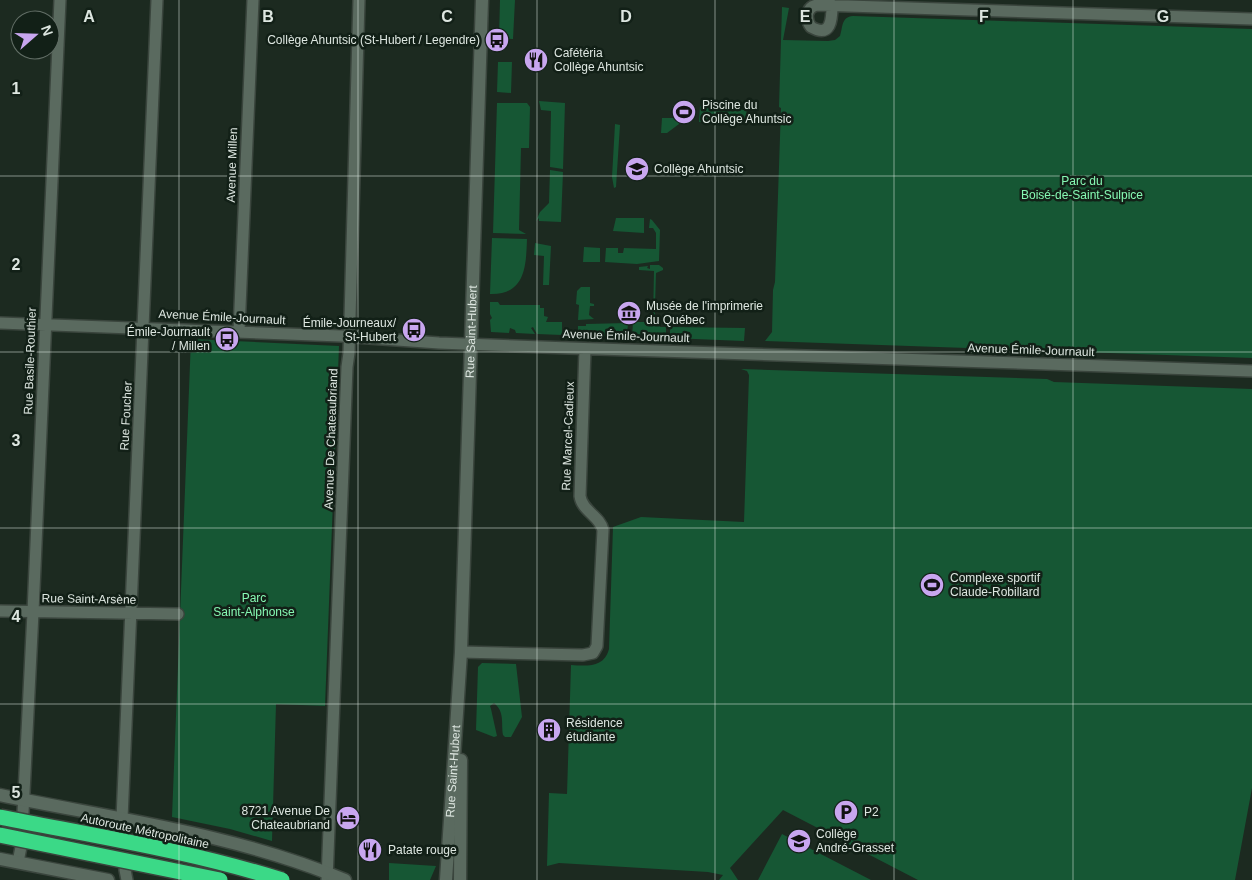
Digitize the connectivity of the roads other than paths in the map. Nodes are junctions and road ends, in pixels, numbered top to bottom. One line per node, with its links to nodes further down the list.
1 (60, 0): 10 (street, Rue Basile-Routhier)
2 (157, 0): 11 (street, Rue Foucher)
3 (253, 0): 12 (street, Avenue Millen)
4 (359, 0): 13 (street, Avenue De Chateaubriand)
5 (482, 0): 14 (main road, Rue Saint-Hubert)
6 (832, 5): 7 (street)
7 (992, 5): 8 (street)
8 (1252, 18)
9 (0, 322): 10 (street, Avenue Émile-Journault)
10 (45, 325): 11 (street, Avenue Émile-Journault); 18 (street, Rue Basile-Routhier)
11 (143, 327): 12 (street, Avenue Émile-Journault); 19 (street, Rue Foucher)
12 (239, 331): 13 (street, Avenue Émile-Journault)
13 (350, 336): 14 (street, Avenue Émile-Journault); 32 (street, Avenue De Chateaubriand)
14 (471, 344): 15 (street, Avenue Émile-Journault); 21 (main road, Rue Saint-Hubert)
15 (585, 349): 16 (street, Avenue Émile-Journault); 21 (street, Rue Marcel-Cadieux)
16 (1252, 371)
17 (0, 611): 18 (street, Rue Saint-Arsène)
18 (33, 612): 19 (street, Rue Saint-Arsène); 23 (street, Rue Basile-Routhier)
19 (131, 614): 20 (street, Rue Saint-Arsène); 26 (street, Rue Foucher)
20 (178, 614)
21 (460, 657): 33 (main road, Rue Saint-Hubert); 38 (main road, Rue Saint-Hubert)
22 (0, 795): 23 (main road)
23 (24, 800): 24 (street, Rue Basile-Routhier); 26 (main road)
24 (23, 813)
25 (0, 817): 36 (highway, Autoroute Métropolitaine, bridge)
26 (122, 819): 27 (street, Rue Foucher); 32 (main road)
27 (122, 833)
28 (0, 835): 35 (highway, bridge)
29 (21, 847): 31 (street)
30 (0, 859): 31 (main road)
31 (18, 862): 34 (main road)
32 (327, 876): 37 (main road)
33 (443, 877)
34 (108, 880)
35 (220, 880)
36 (282, 880)
37 (345, 880)
38 (460, 880)

